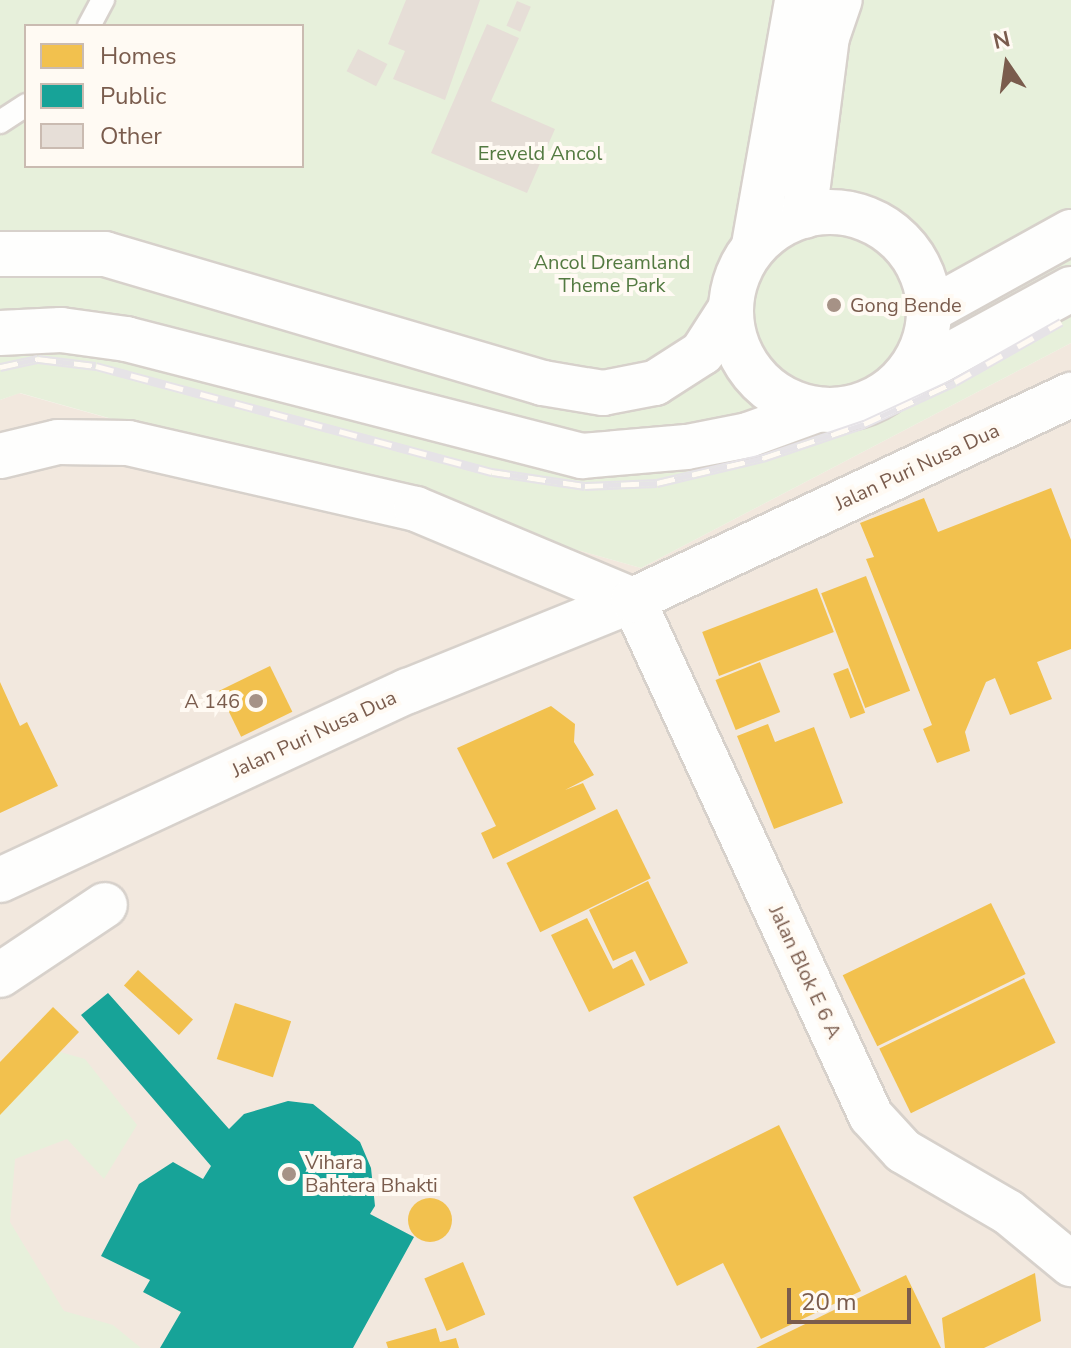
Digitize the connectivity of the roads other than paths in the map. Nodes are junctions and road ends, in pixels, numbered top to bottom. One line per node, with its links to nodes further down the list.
1 (103, 0): 4 (lane)
2 (797, 0): 9 (street)
3 (840, 0): 7 (street)
4 (90, 24)
5 (24, 106): 6 (lane)
6 (0, 122)
7 (804, 216): 9 (street); 12 (street)
8 (1071, 232): 12 (street)
9 (754, 245): 13 (street)
10 (0, 254): 13 (street)
11 (1071, 289): 15 (street)
12 (930, 310): 15 (street)
13 (729, 311): 17 (street)
14 (0, 333): 17 (street)
15 (902, 381): 17 (street)
16 (1071, 395): 19 (street, Jalan Puri Nusa Dua)
17 (817, 410)
18 (0, 456): 19 (street)
19 (633, 600): 20 (street, Jalan Puri Nusa Dua); 23 (street, Jalan Blok E 6 A)
20 (0, 880)
21 (105, 905): 22 (street)
22 (0, 975)
23 (1071, 1264)

